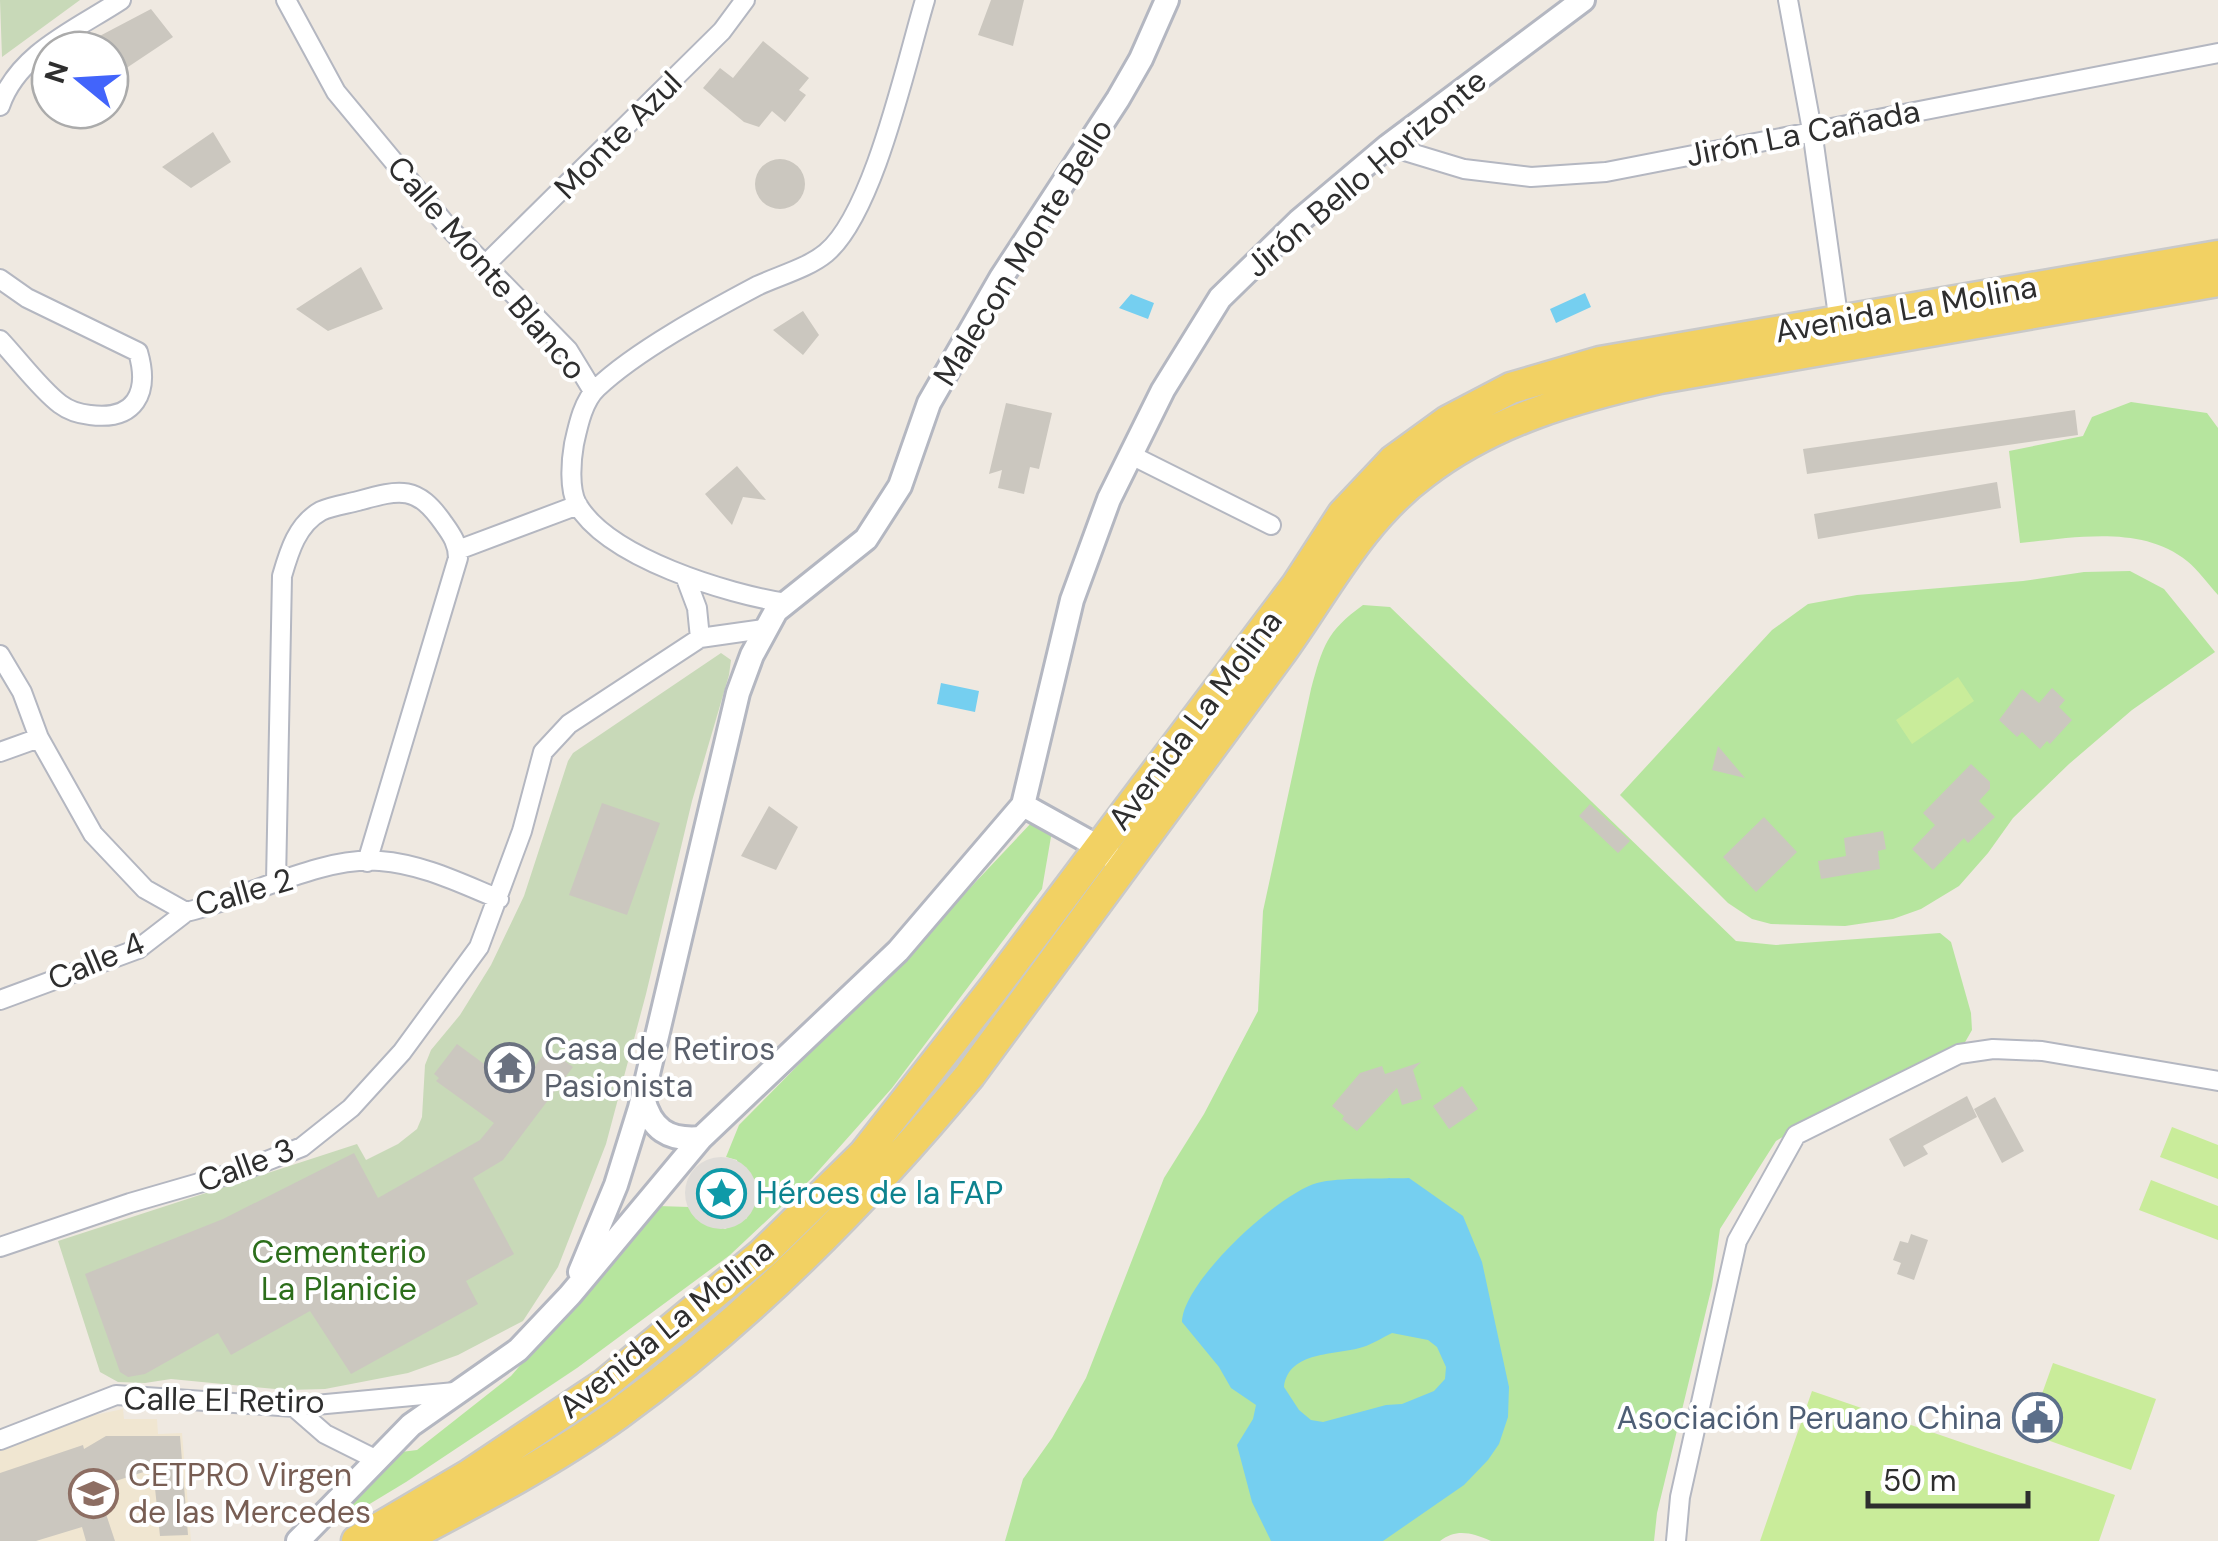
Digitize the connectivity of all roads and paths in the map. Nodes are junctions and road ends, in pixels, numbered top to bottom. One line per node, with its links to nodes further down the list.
1 (121, 0): 9 (street)
2 (286, 0): 13 (street, Calle Monte Blanco)
3 (745, 0): 13 (street, Monte Azul)
4 (925, 0): 18 (street)
5 (1167, 0): 24 (street, Malecon Monte Bello)
6 (1582, 0): 11 (street, Jirón Bello Horizonte)
7 (1788, 0): 10 (street)
8 (2218, 52): 10 (street, Jirón La Cañada)
9 (0, 106)
10 (1812, 130): 11 (street, Jirón La Cañada); 16 (street)
11 (1388, 146): 19 (street, Jirón Bello Horizonte)
12 (2218, 256): 16 (main road, Avenida La Molina)
13 (485, 265): 18 (street, Calle Monte Blanco)
14 (0, 279): 17 (street)
15 (2218, 280): 16 (main road, Avenida La Molina)
16 (1841, 334): 31 (main road, Avenida La Molina)
17 (0, 340)
18 (594, 391): 20 (street, Calle Monte Blanco)
19 (1131, 455): 21 (street); 30 (street, Jirón Bello Horizonte)
20 (578, 505): 22 (street); 23 (street)
21 (1271, 526)
22 (458, 550): 32 (street); 33 (street)
23 (685, 576): 24 (street); 26 (street)
24 (786, 603): 25 (street, Malecon Monte Bello)
25 (764, 629): 26 (street); 38 (street, Malecon Monte Bello)
26 (700, 638): 34 (street, Calle 3)
27 (0, 655): 28 (street, Calle 2)
28 (39, 738): 29 (street); 35 (street, Calle 2)
29 (0, 752)
30 (1022, 805): 31 (street); 39 (street, Jirón Bello Horizonte)
31 (1111, 857): 47 (main road, Avenida La Molina); 48 (main road, Avenida La Molina)
32 (367, 862): 33 (street, Calle 2); 34 (street, Calle 2)
33 (276, 882): 35 (street, Calle 2)
34 (498, 899): 40 (street, Calle 3)
35 (186, 912): 36 (street, Calle 4)
36 (0, 1000)
37 (2218, 1080): 49 (street)
38 (642, 1098): 39 (street); 41 (street, Malecon Monte Bello)
39 (700, 1138): 41 (street, Jirón Bello Horizonte)
40 (0, 1247)
41 (570, 1295): 42 (street, Jirón Bello Horizonte)
42 (455, 1392): 43 (street, Calle El Retiro); 45 (street, Jirón Bello Horizonte)
43 (294, 1407): 44 (street, Calle El Retiro); 45 (street)
44 (0, 1440)
45 (377, 1460): 46 (street, Jirón Bello Horizonte)
46 (298, 1541)
47 (357, 1541)
48 (400, 1541)
49 (1676, 1541)

